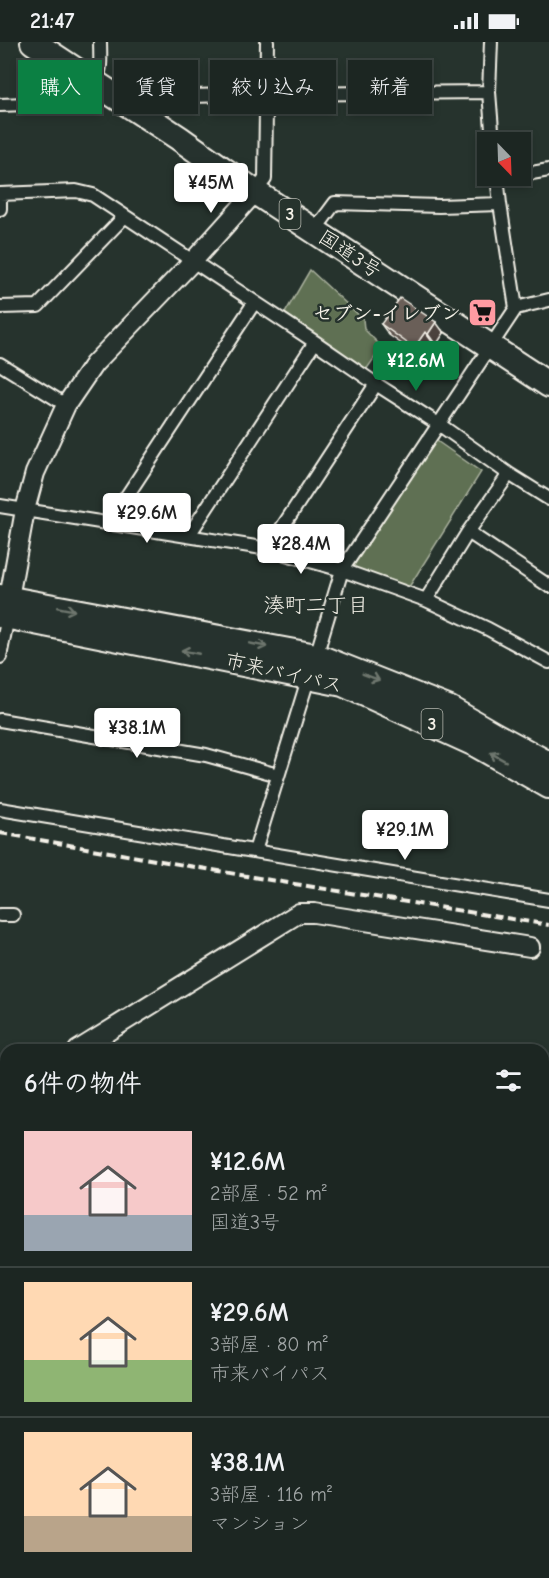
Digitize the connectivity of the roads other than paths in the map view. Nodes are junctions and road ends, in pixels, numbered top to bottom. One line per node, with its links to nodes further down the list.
1 (33, 42): 5 (highway, 国道3号 / 3)
2 (100, 42): 6 (street)
3 (267, 42): 7 (street)
4 (491, 42): 8 (street)
5 (60, 60)
6 (101, 60)
7 (267, 60)
8 (489, 92): 9 (street); 14 (street)
9 (336, 93)
10 (18, 104): 11 (street)
11 (0, 105)
12 (141, 114): 18 (highway, 国道3号 / 3)
13 (266, 114): 18 (street)
14 (492, 132)
15 (549, 170): 16 (street)
16 (531, 173)
17 (498, 186): 20 (street)
18 (255, 192): 23 (highway, 国道3号 / 3); 24 (street)
19 (0, 194): 21 (street); 22 (street)
20 (500, 204): 23 (street); 28 (street)
21 (0, 209)
22 (125, 216): 24 (street); 27 (street)
23 (315, 230): 30 (highway, 国道3号 / 3)
24 (193, 261): 26 (street); 34 (street)
25 (549, 300): 28 (street)
26 (254, 303): 29 (street); 40 (street)
27 (0, 307)
28 (516, 308): 30 (street)
29 (315, 342): 32 (street); 42 (street)
30 (491, 347): 33 (highway, 国道3号 / 3); 35 (street)
31 (0, 364): 34 (street)
32 (376, 384): 35 (street); 43 (street)
33 (549, 385)
34 (66, 405): 39 (street)
35 (440, 425): 36 (street); 44 (street)
36 (509, 474): 37 (street); 41 (street)
37 (549, 499)
38 (0, 506): 39 (street)
39 (25, 510): 40 (street); 47 (street)
40 (109, 523): 42 (street)
41 (468, 532): 45 (street); 46 (street)
42 (189, 535): 43 (street)
43 (268, 549): 44 (street)
44 (342, 570): 46 (street); 50 (street)
45 (549, 585)
46 (426, 600): 49 (street)
47 (4, 607): 48 (street); 50 (highway, 市来バイパス / 3)
48 (0, 657)
49 (549, 662)
50 (312, 666): 52 (highway, 市来バイパス / 3, one-way to 52); 53 (street); 54 (highway, 市来バイパス / 3, one-way to 50)
51 (0, 720): 53 (street)
52 (549, 764)
53 (278, 775): 56 (street)
54 (549, 786)
55 (0, 809): 56 (street)
56 (255, 851): 57 (street)
57 (549, 900)
58 (0, 915): 59 (street)
59 (13, 915)
60 (530, 947): 61 (street)
61 (88, 1044)

